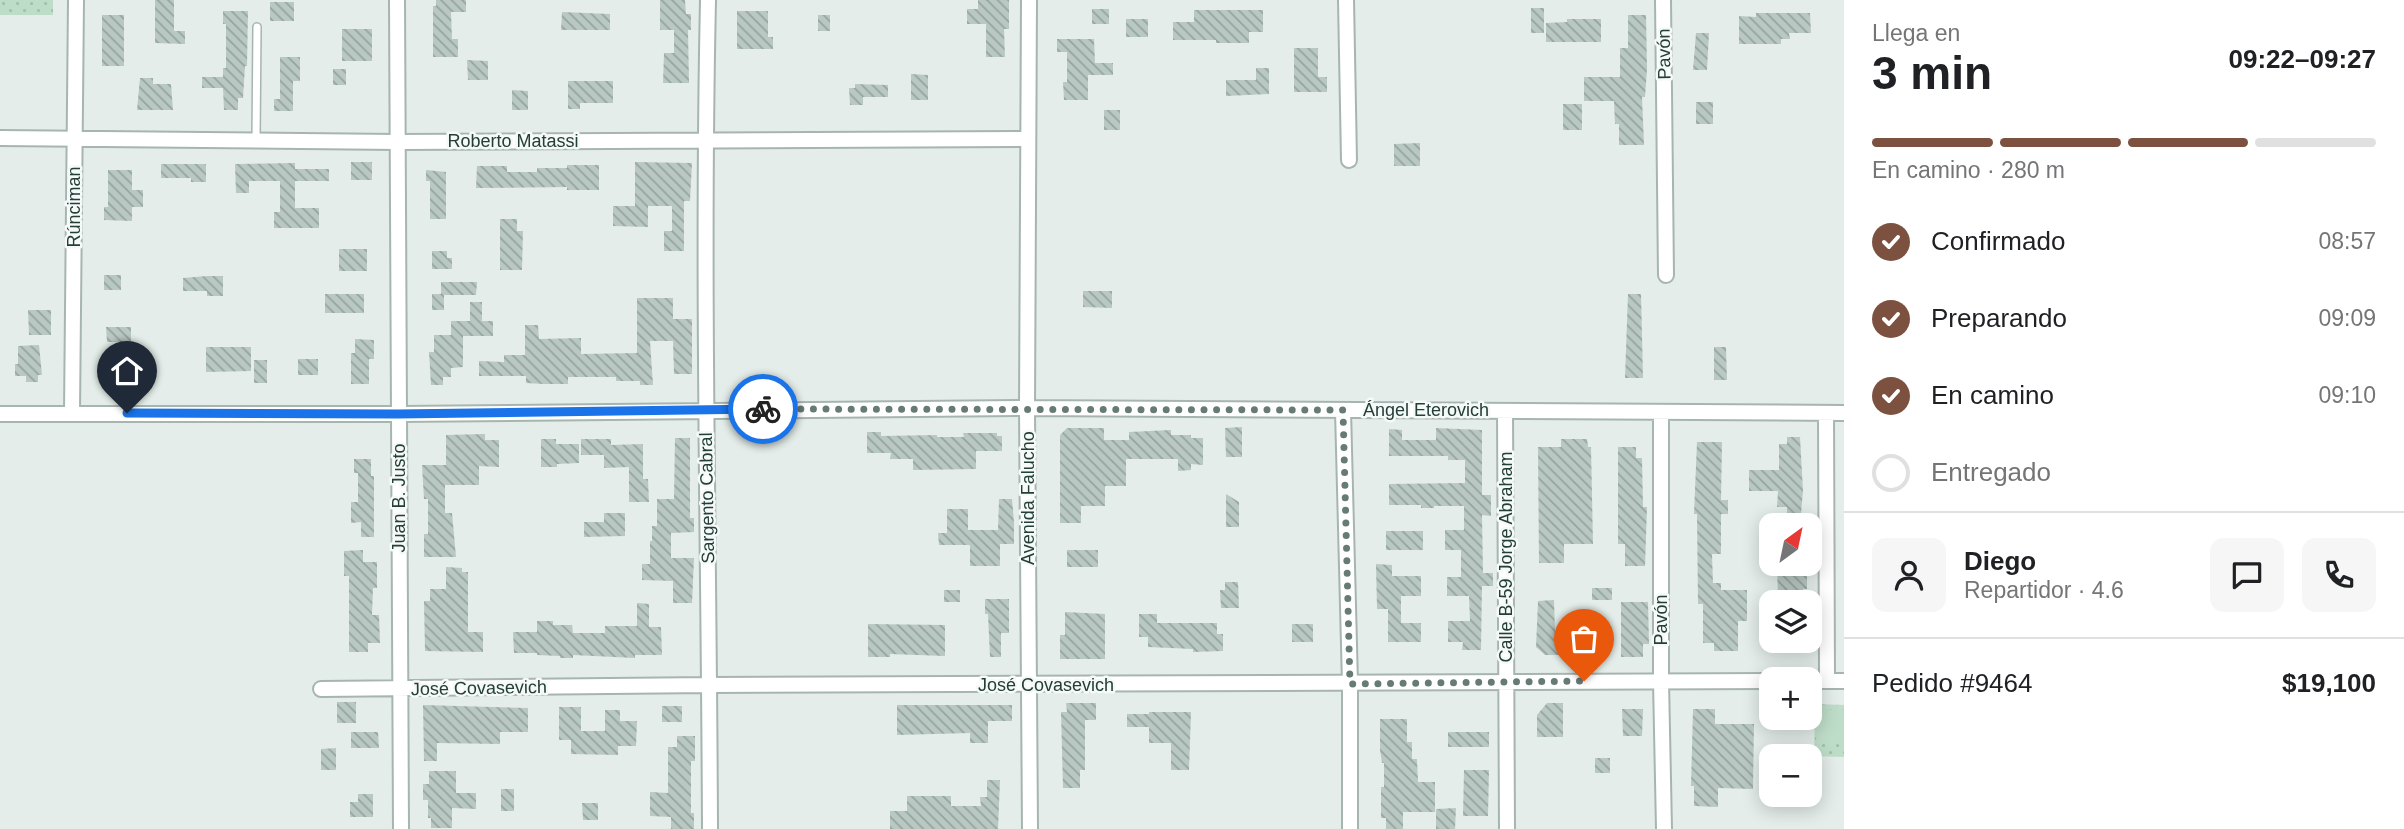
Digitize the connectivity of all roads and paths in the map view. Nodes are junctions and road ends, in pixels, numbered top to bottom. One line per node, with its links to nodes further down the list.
1 (76, 0): 9 (street, Rúnciman)
2 (397, 0): 13 (street, Juan B. Justo)
3 (708, 0): 12 (street, Sargento Cabral)
4 (1029, 0): 10 (street, Avenida Falucho)
5 (1346, 0): 14 (street)
6 (1663, 0): 15 (street, Pavón)
7 (257, 27): 11 (lane)
8 (0, 138): 9 (street, Roberto Matassi)
9 (75, 138): 11 (street, Roberto Matassi); 21 (street, Rúnciman)
10 (1027, 139): 12 (street, Roberto Matassi); 16 (street, Avenida Falucho)
11 (256, 140): 13 (street, Roberto Matassi)
12 (705, 140): 13 (street, Roberto Matassi); 17 (street, Sargento Cabral)
13 (397, 142): 25 (street, Juan B. Justo)
14 (1349, 160)
15 (1666, 275)
16 (1027, 408): 17 (street, Ángel Eterovich); 18 (street, Ángel Eterovich); 34 (street, Avenida Falucho)
17 (706, 410): 25 (street, Ángel Eterovich); 33 (street, Sargento Cabral)
18 (1343, 410): 19 (street, Ángel Eterovich); 32 (street)
19 (1505, 411): 20 (street, Ángel Eterovich); 31 (street, Calle B-59 Jorge Abraham)
20 (1661, 412): 22 (street, Ángel Eterovich); 26 (street, Pavón)
21 (72, 413): 24 (street, Ángel Eterovich); 25 (street, Ángel Eterovich)
22 (1826, 413): 23 (street, Ángel Eterovich); 29 (street)
23 (1844, 413)
24 (0, 414)
25 (398, 414): 36 (street, Juan B. Justo)
26 (1661, 681): 27 (street, José Covasevich); 31 (street, José Covasevich); 42 (street, Pavón)
27 (1759, 681)
28 (1822, 681): 29 (street)
29 (1827, 681): 30 (street)
30 (1844, 681)
31 (1507, 682): 32 (street, José Covasevich); 41 (street, Calle B-59 Jorge Abraham)
32 (1350, 684): 34 (street, José Covasevich); 40 (street)
33 (710, 685): 34 (street, José Covasevich); 36 (street, José Covasevich); 38 (street, Sargento Cabral)
34 (1029, 685): 39 (street, Avenida Falucho)
35 (321, 690): 36 (street, José Covasevich)
36 (400, 690): 37 (street, Juan B. Justo)
37 (401, 829)
38 (710, 829)
39 (1030, 829)
40 (1350, 829)
41 (1507, 829)
42 (1664, 829)

